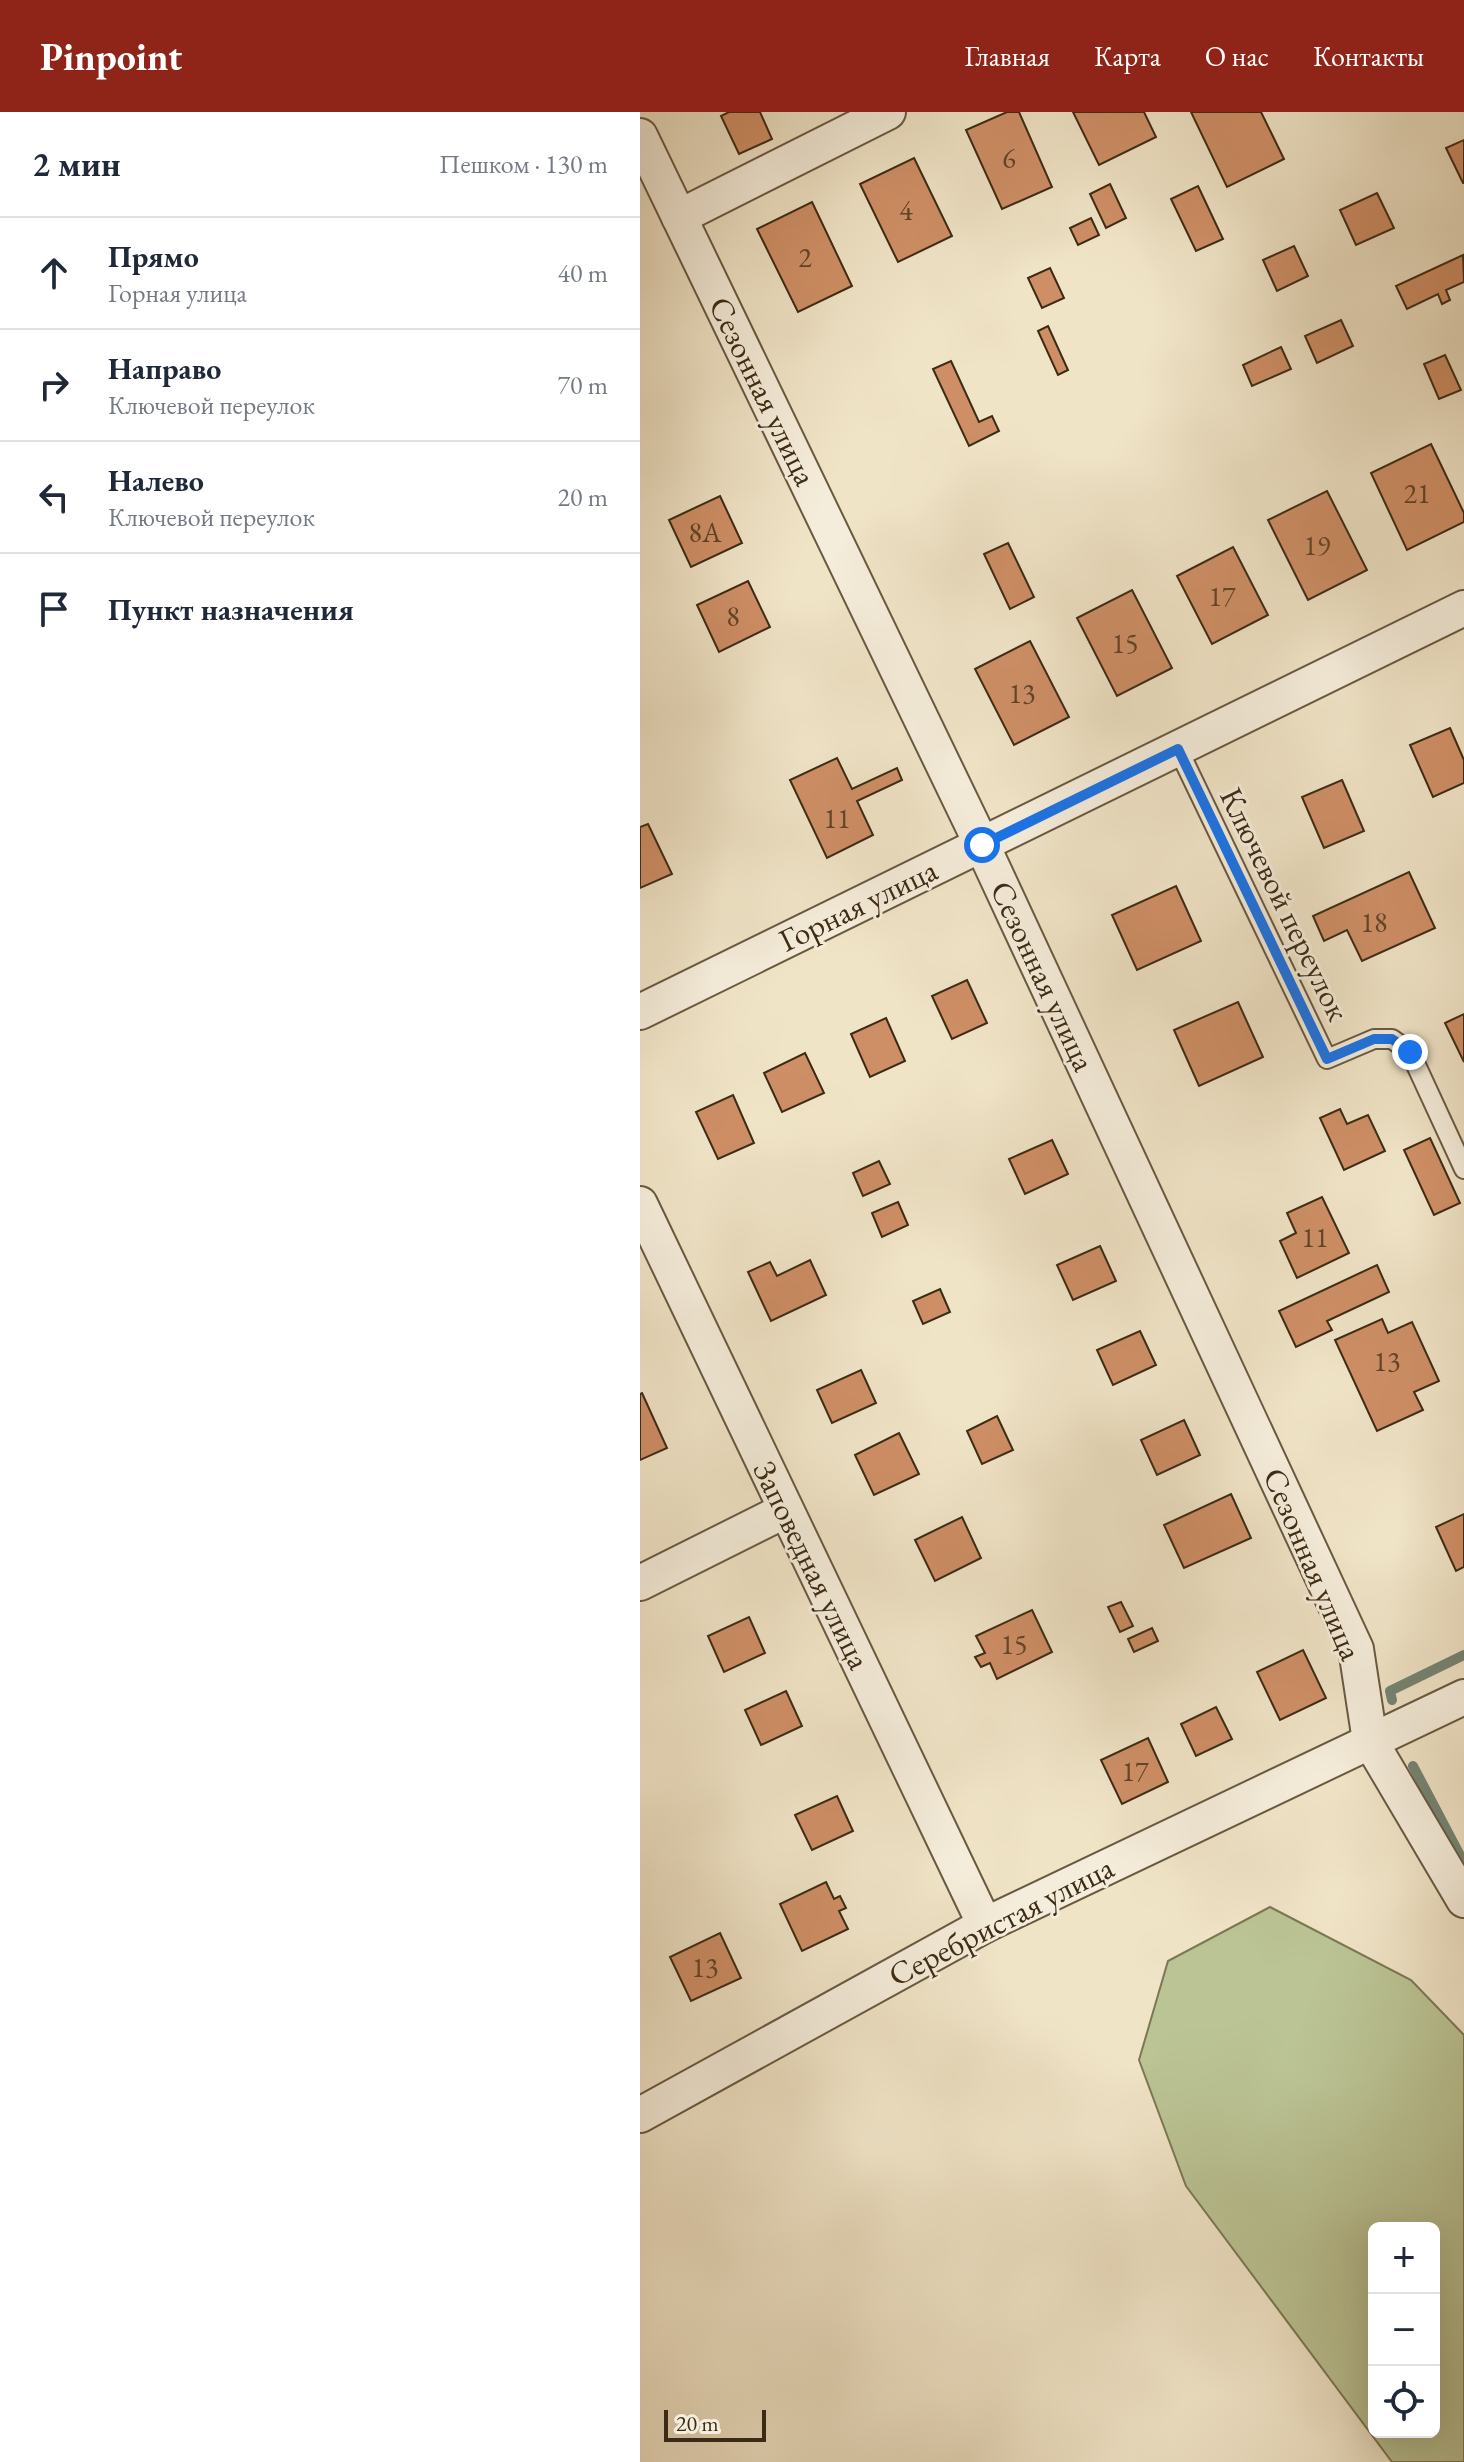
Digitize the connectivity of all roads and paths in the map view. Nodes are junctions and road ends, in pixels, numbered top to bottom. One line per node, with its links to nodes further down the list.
1 (888, 112): 3 (street)
2 (640, 136): 3 (street, Сезонная улица)
3 (679, 217): 6 (street, Сезонная улица)
4 (1464, 608): 5 (street, Горная улица)
5 (1178, 749): 6 (street, Горная улица); 8 (lane, Ключевой переулок)
6 (982, 845): 7 (street, Горная улица); 13 (street, Сезонная улица)
7 (640, 1012)
8 (1464, 1169)
9 (640, 1204): 10 (street, Заповедная улица)
10 (786, 1510): 11 (street); 15 (street, Заповедная улица)
11 (640, 1583)
12 (1464, 1697): 13 (street, Серебристая улица)
13 (1370, 1741): 14 (street); 15 (street, Серебристая улица)
14 (1464, 1900)
15 (985, 1925): 16 (street, Серебристая улица)
16 (640, 2115)

